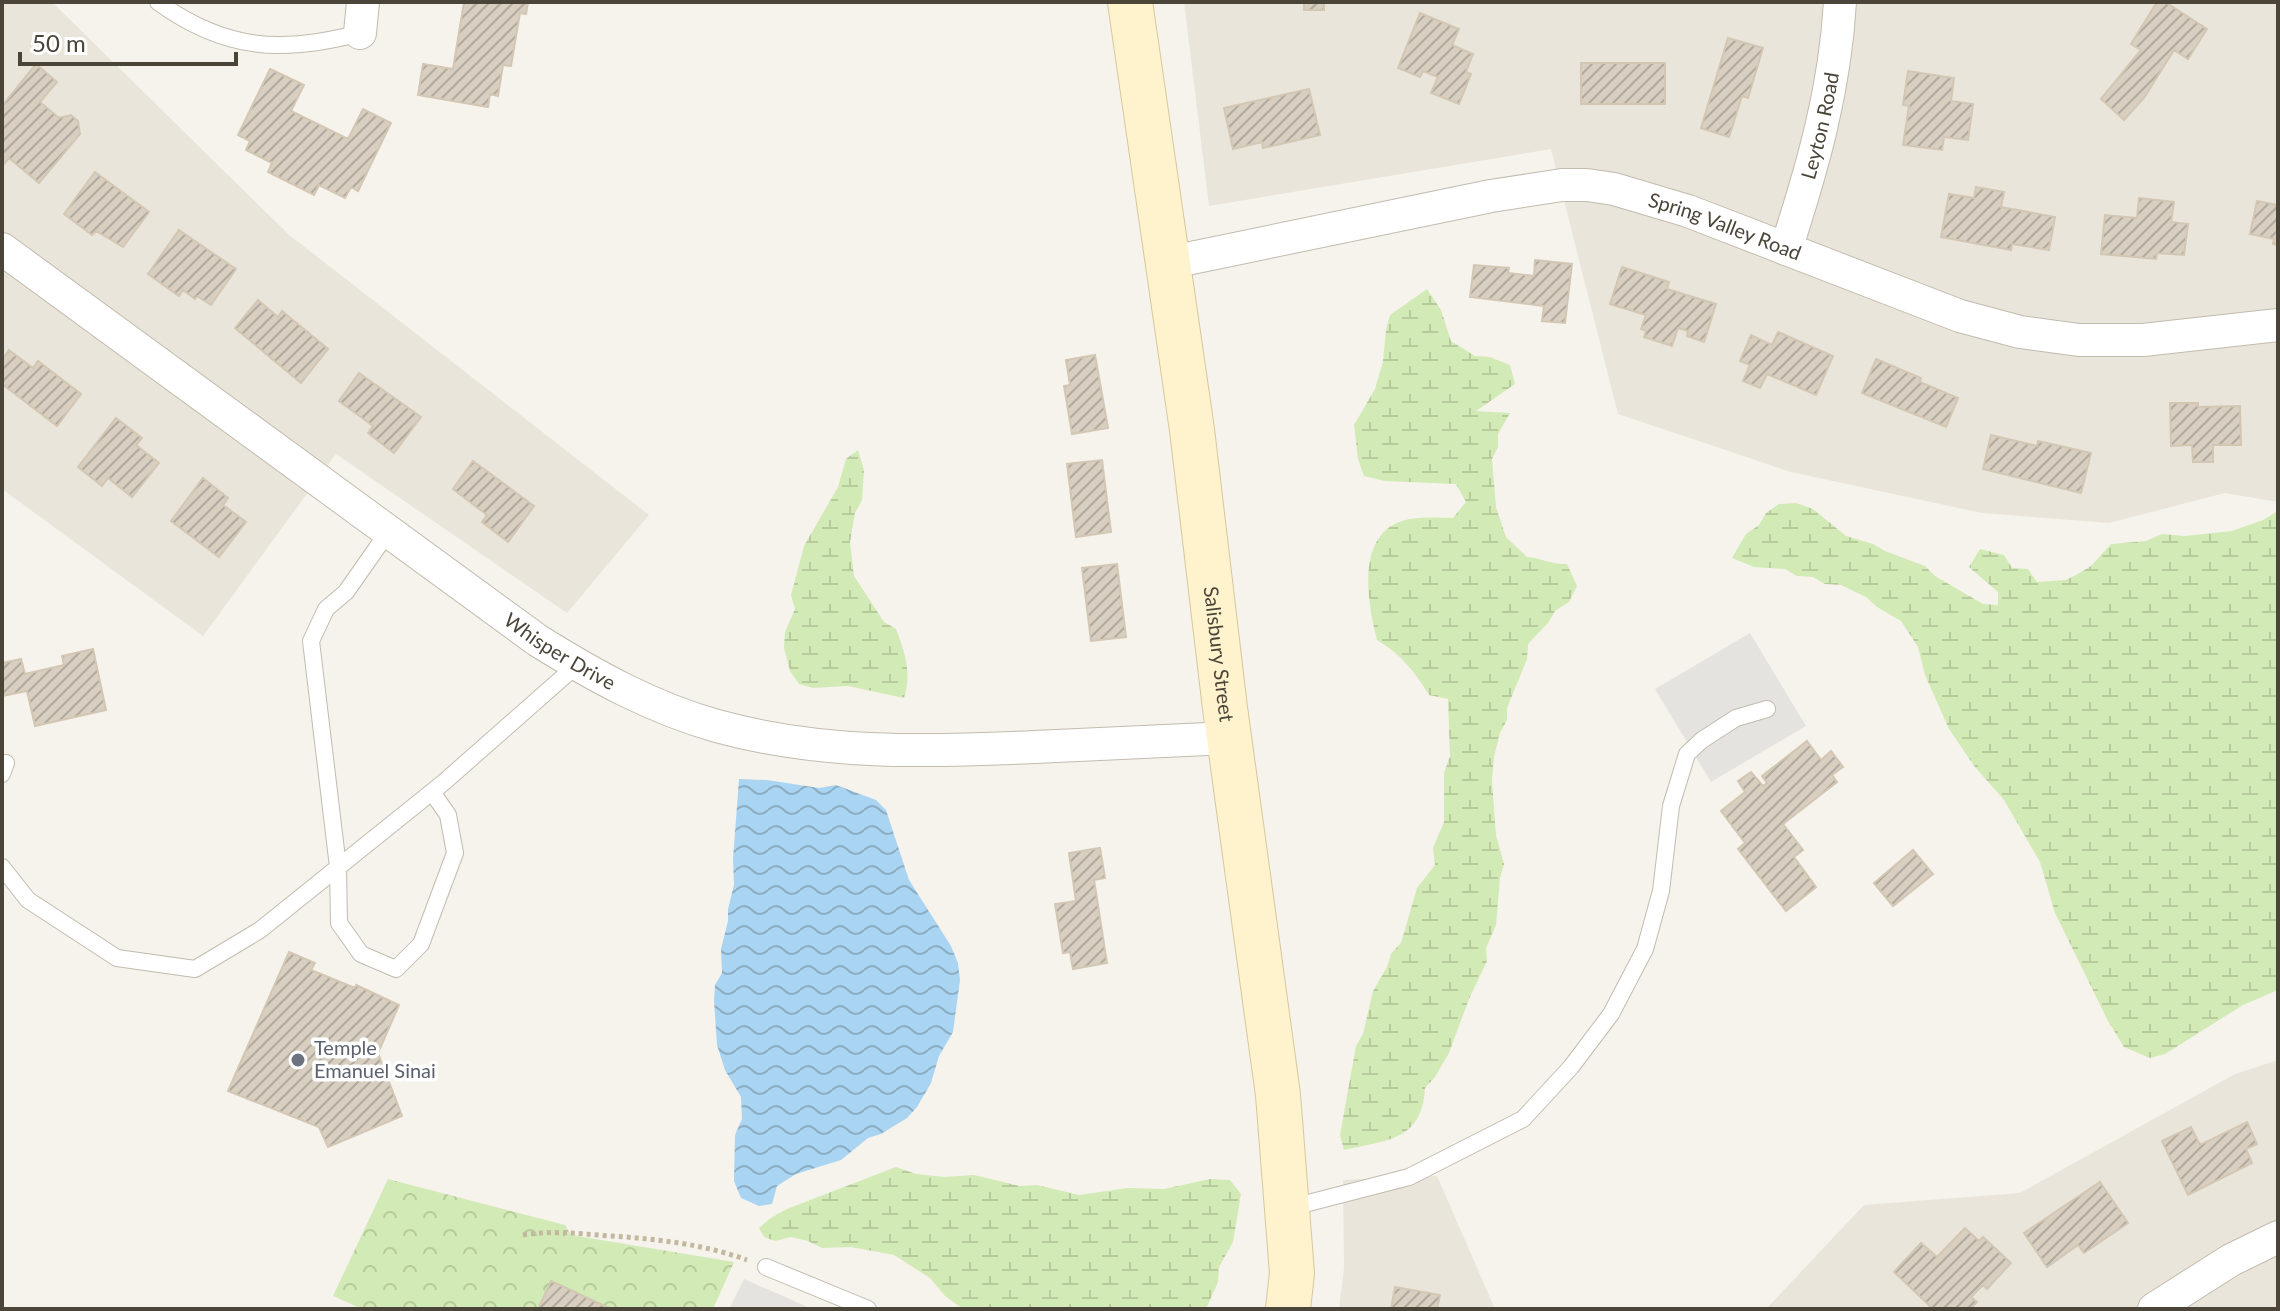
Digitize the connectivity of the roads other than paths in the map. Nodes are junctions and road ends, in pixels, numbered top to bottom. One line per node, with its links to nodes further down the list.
1 (158, 2): 4 (lane)
2 (1130, 2): 7 (main road, Salisbury Street)
3 (1840, 2): 6 (street, Leyton Road)
4 (362, 17)
5 (2, 249): 9 (street, Whisper Drive)
6 (1786, 249): 7 (street, Spring Valley Road); 8 (street, Spring Valley Road)
7 (1167, 263): 12 (main road, Salisbury Street)
8 (2278, 325)
9 (388, 532): 10 (street, Whisper Drive); 15 (lane)
10 (577, 665): 12 (street, Whisper Drive); 13 (lane)
11 (1767, 709): 16 (lane)
12 (1229, 738): 16 (main road, Salisbury Street)
13 (432, 792): 15 (lane); 15 (lane)
14 (2, 867): 15 (lane)
15 (338, 867)
16 (1288, 1209): 20 (main road, Salisbury Street)
17 (2278, 1237): 21 (street)
18 (766, 1267): 19 (lane)
19 (868, 1309)
20 (1288, 1309)
21 (2154, 1309)

